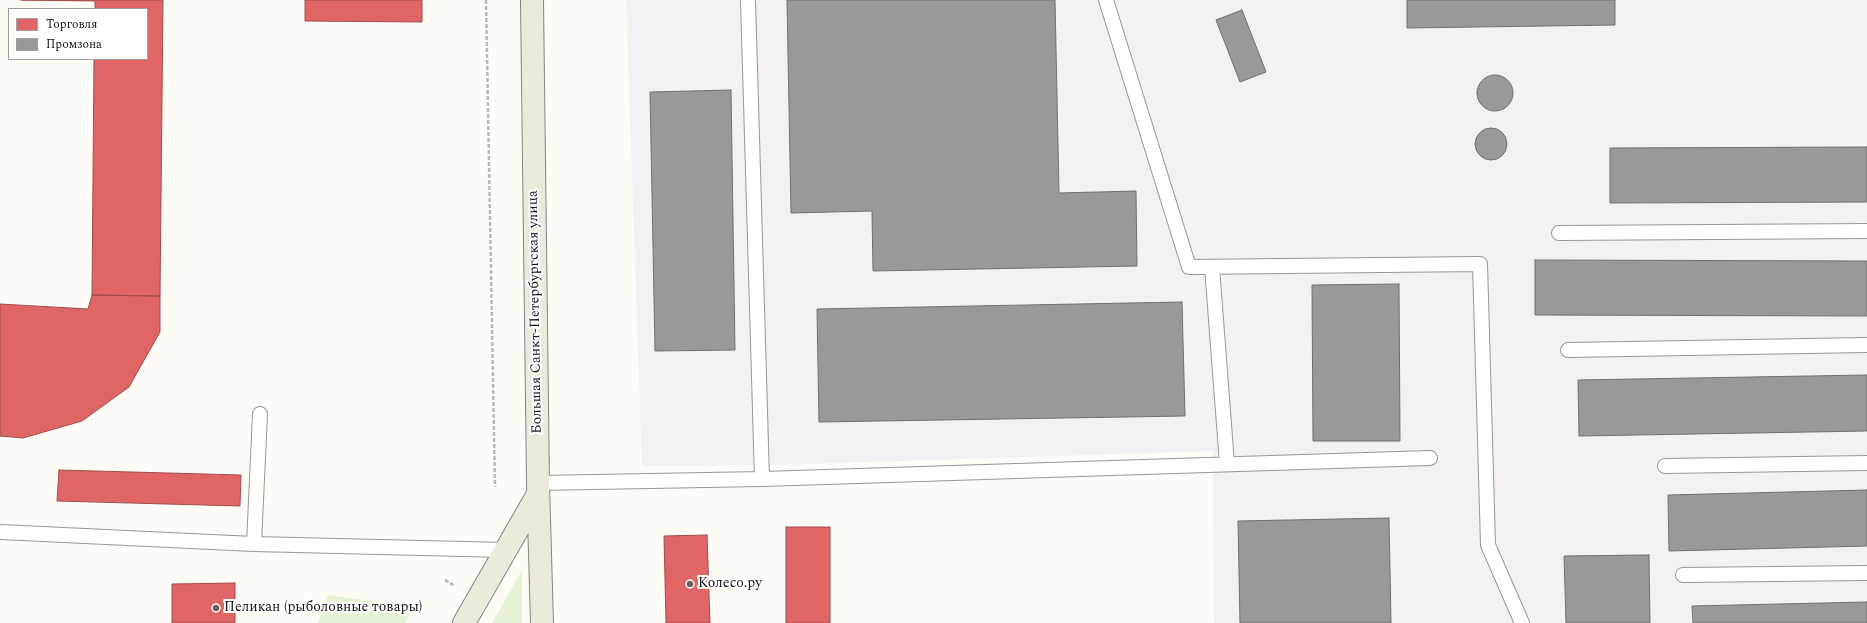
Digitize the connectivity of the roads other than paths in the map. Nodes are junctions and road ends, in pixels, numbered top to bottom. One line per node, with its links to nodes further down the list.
1 (532, 0): 15 (main road, Большая Санкт-Петербургская улица)
2 (748, 0): 14 (lane)
3 (1106, 0): 6 (lane)
4 (1867, 231): 5 (lane)
5 (1559, 233)
6 (1212, 267): 12 (lane); 23 (lane)
7 (1867, 345): 8 (lane)
8 (1568, 350)
9 (260, 414): 17 (lane)
10 (1430, 458): 12 (lane)
11 (1867, 463): 13 (lane)
12 (1227, 464): 14 (lane)
13 (1665, 466)
14 (762, 479): 15 (lane)
15 (538, 489): 18 (main road); 22 (main road, Большая Санкт-Петербургская улица)
16 (0, 532): 17 (lane)
17 (254, 544): 18 (lane)
18 (506, 550): 21 (main road)
19 (1867, 573): 20 (lane)
20 (1683, 575)
21 (464, 623)
22 (542, 623)
23 (1522, 623)

